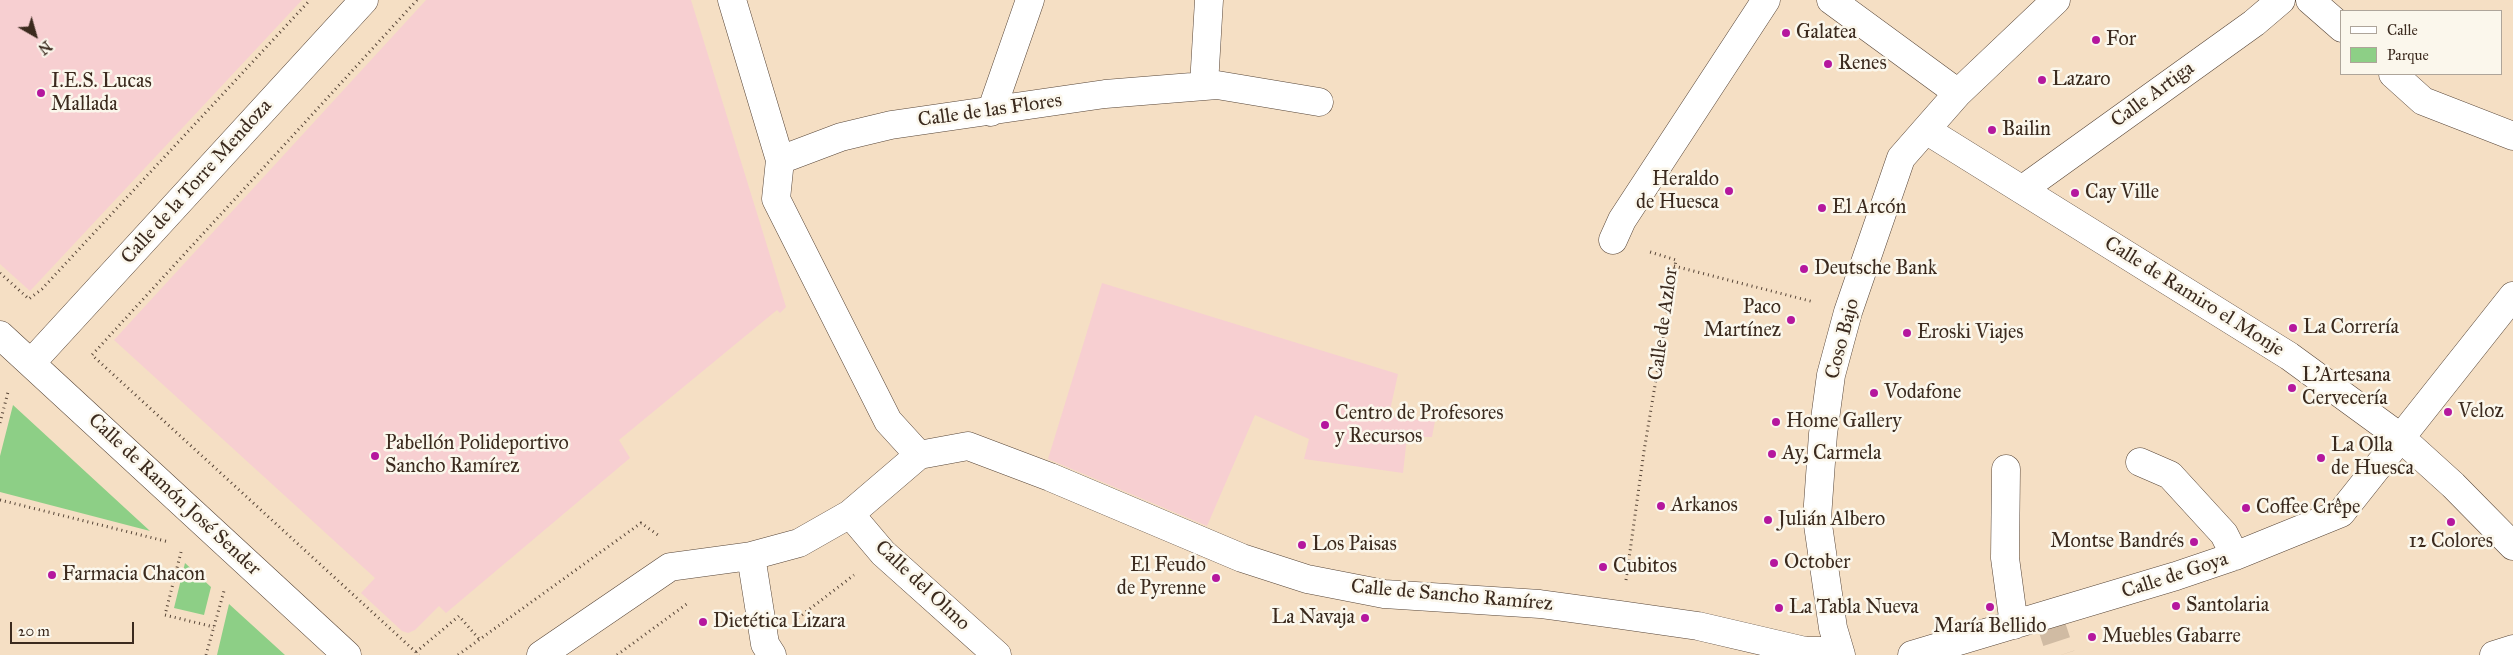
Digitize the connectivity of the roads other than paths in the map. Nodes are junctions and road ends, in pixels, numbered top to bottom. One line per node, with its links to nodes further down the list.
1 (364, 0): 23 (street, Calle de la Torre Mendoza)
2 (732, 0): 18 (street)
3 (1030, 0): 15 (street)
4 (1209, 0): 12 (street)
5 (1766, 0): 20 (street)
6 (1831, 0): 13 (street)
7 (2056, 0): 13 (street, Coso Bajo)
8 (2281, 0): 19 (street, Calle Artiga)
9 (2310, 0): 10 (street)
10 (2340, 26)
11 (2394, 75): 17 (street)
12 (1204, 85): 14 (street, Calle de las Flores); 15 (street, Calle de las Flores)
13 (1958, 93): 16 (street, Coso Bajo)
14 (1319, 102)
15 (991, 112): 18 (street, Calle de las Flores)
16 (1926, 130): 19 (street, Calle de Ramiro el Monje); 34 (street, Coso Bajo)
17 (2513, 136)
18 (780, 160): 25 (street)
19 (2023, 189): 24 (street, Calle de Ramiro el Monje)
20 (1613, 240)
21 (2513, 296): 24 (street, Calle de Goya)
22 (0, 335): 23 (street, Calle de Ramón José Sender)
23 (30, 363): 36 (street, Calle de Ramón José Sender)
24 (2400, 436): 29 (street, Calle de Ramiro el Monje); 31 (street, Calle de Goya)
25 (919, 455): 28 (street); 34 (street, Calle de Sancho Ramírez)
26 (2140, 462): 31 (street)
27 (2006, 469): 32 (street)
28 (850, 514): 30 (street); 38 (street, Calle del Olmo)
29 (2513, 546)
30 (751, 556): 35 (street); 37 (street)
31 (2235, 556): 32 (street, Calle de Goya)
32 (2014, 625): 39 (street, Calle de Goya)
33 (2513, 649): 40 (street)
34 (1839, 651)
35 (548, 653)
36 (347, 655)
37 (772, 655)
38 (997, 655)
39 (1912, 655)
40 (2494, 655)

